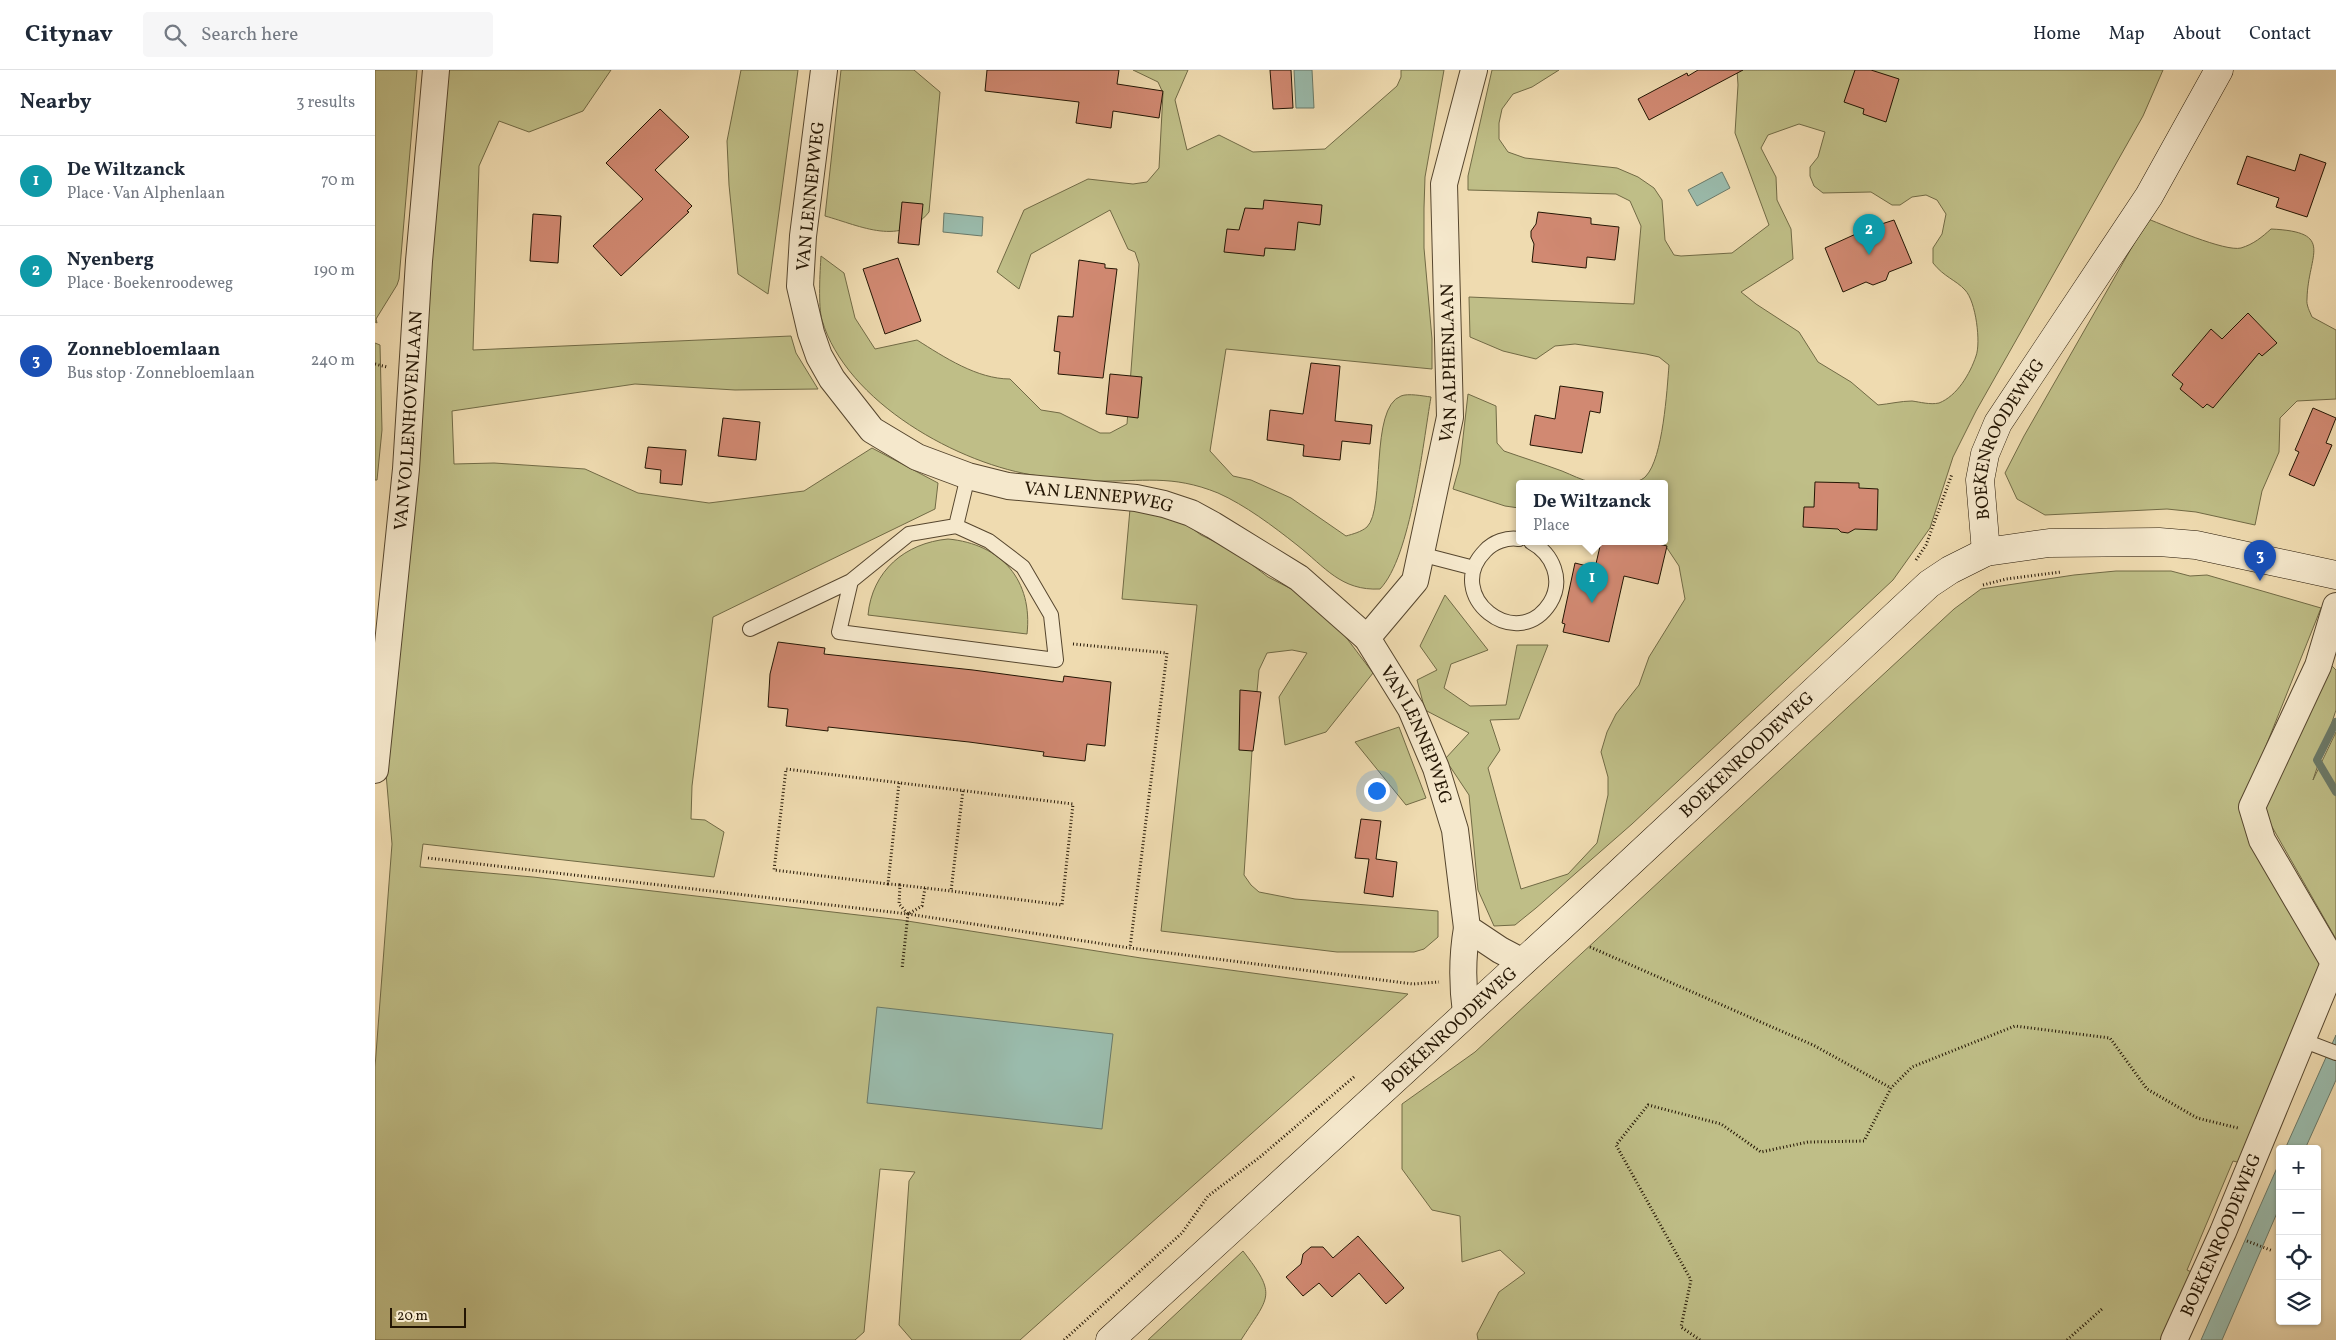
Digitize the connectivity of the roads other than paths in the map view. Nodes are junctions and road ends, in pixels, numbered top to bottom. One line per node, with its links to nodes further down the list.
1 (436, 70): 17 (street, VAN VOLLENHOVENLAAN)
2 (824, 70): 5 (street, VAN LENNEPWEG)
3 (1474, 70): 10 (street, VAN ALPHENLAAN)
4 (2219, 70): 9 (main road, BOEKENROODEWEG)
5 (968, 476): 6 (lane); 16 (street, VAN LENNEPWEG)
6 (956, 526): 13 (lane); 13 (lane)
7 (1516, 539): 11 (lane)
8 (1537, 545): 11 (lane)
9 (1986, 552): 12 (main road); 19 (main road, BOEKENROODEWEG)
10 (1420, 554): 11 (lane); 16 (street, VAN ALPHENLAAN)
11 (1474, 568)
12 (2336, 575)
13 (851, 581): 15 (lane)
14 (2336, 606): 20 (street, BOEKENROODEWEG)
15 (750, 629)
16 (1367, 638): 18 (street, VAN LENNEPWEG)
17 (375, 770)
18 (1467, 928): 19 (street); 21 (street, VAN LENNEPWEG)
19 (1523, 962): 21 (main road, BOEKENROODEWEG)
20 (2335, 963): 22 (street, BOEKENROODEWEG)
21 (1466, 1013): 24 (main road, BOEKENROODEWEG)
22 (2311, 1043): 23 (lane); 25 (street, BOEKENROODEWEG)
23 (2336, 1053)
24 (1110, 1340)
25 (2174, 1340)

